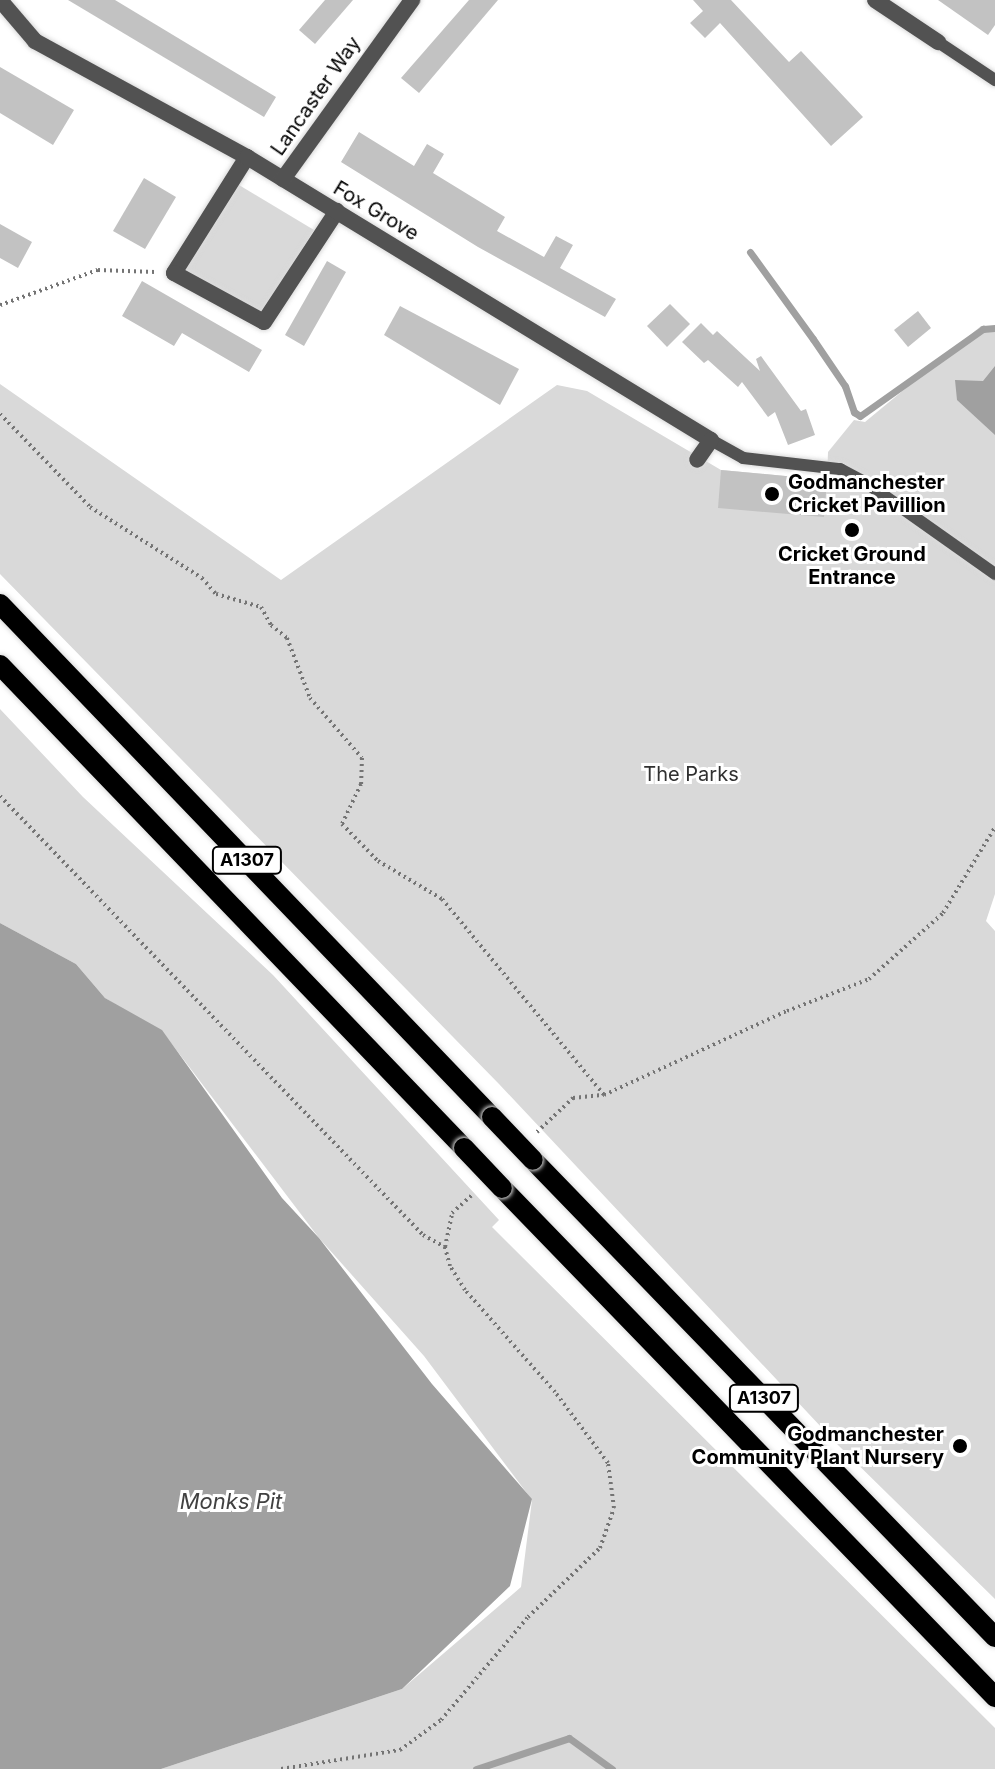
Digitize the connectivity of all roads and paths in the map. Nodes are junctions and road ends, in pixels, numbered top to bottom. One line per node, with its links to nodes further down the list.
1 (412, 0): 7 (street, Lancaster Way)
2 (875, 0): 4 (street)
3 (2, 2): 6 (street, Fox Grove)
4 (938, 42): 5 (lane)
5 (995, 80)
6 (247, 157): 7 (street, Fox Grove); 9 (street)
7 (283, 179): 8 (street, Fox Grove)
8 (337, 211): 9 (street); 12 (street, Fox Grove)
9 (174, 273): 10 (path)
10 (0, 305)
11 (0, 414): 19 (path)
12 (711, 440): 13 (street); 14 (lane)
13 (697, 460)
14 (995, 574)
15 (0, 604): 23 (main road, A1307, bridge)
16 (0, 665): 24 (main road, A1307, bridge)
17 (0, 796): 22 (path)
18 (995, 827): 19 (path)
19 (604, 1095): 20 (path)
20 (537, 1132)
21 (473, 1194): 22 (path)
22 (445, 1247): 25 (path)
23 (995, 1637)
24 (995, 1697)
25 (281, 1769)

